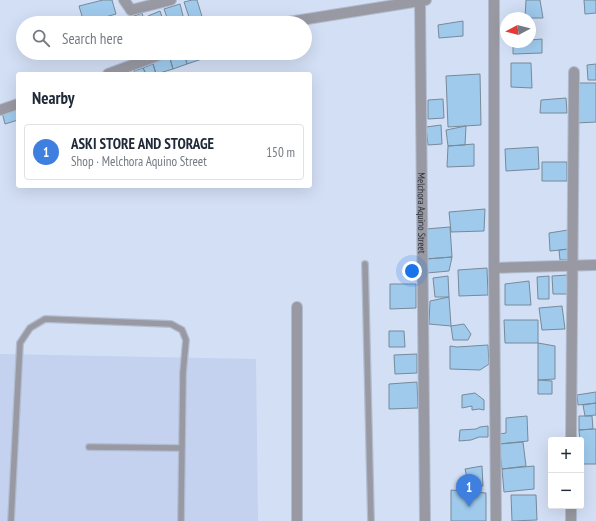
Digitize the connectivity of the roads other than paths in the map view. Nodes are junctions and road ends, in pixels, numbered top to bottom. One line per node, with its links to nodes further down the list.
1 (124, 0): 5 (street)
2 (171, 0): 5 (street)
3 (494, 0): 15 (street)
4 (417, 1): 6 (street); 25 (street, Melchora Aquino Street)
5 (130, 5)
6 (312, 18)
7 (146, 60): 8 (street)
8 (113, 72)
9 (574, 72): 13 (street)
10 (16, 105): 11 (street)
11 (0, 110)
12 (365, 264): 24 (lane)
13 (573, 265): 14 (street); 15 (street); 17 (street)
14 (596, 265)
15 (494, 268): 26 (street)
16 (297, 306): 23 (street)
17 (571, 437)
18 (89, 447): 19 (lane)
19 (182, 448): 21 (lane); 22 (lane)
20 (571, 509): 27 (street)
21 (11, 521)
22 (181, 521)
23 (297, 521)
24 (371, 521)
25 (424, 521)
26 (496, 521)
27 (570, 521)

